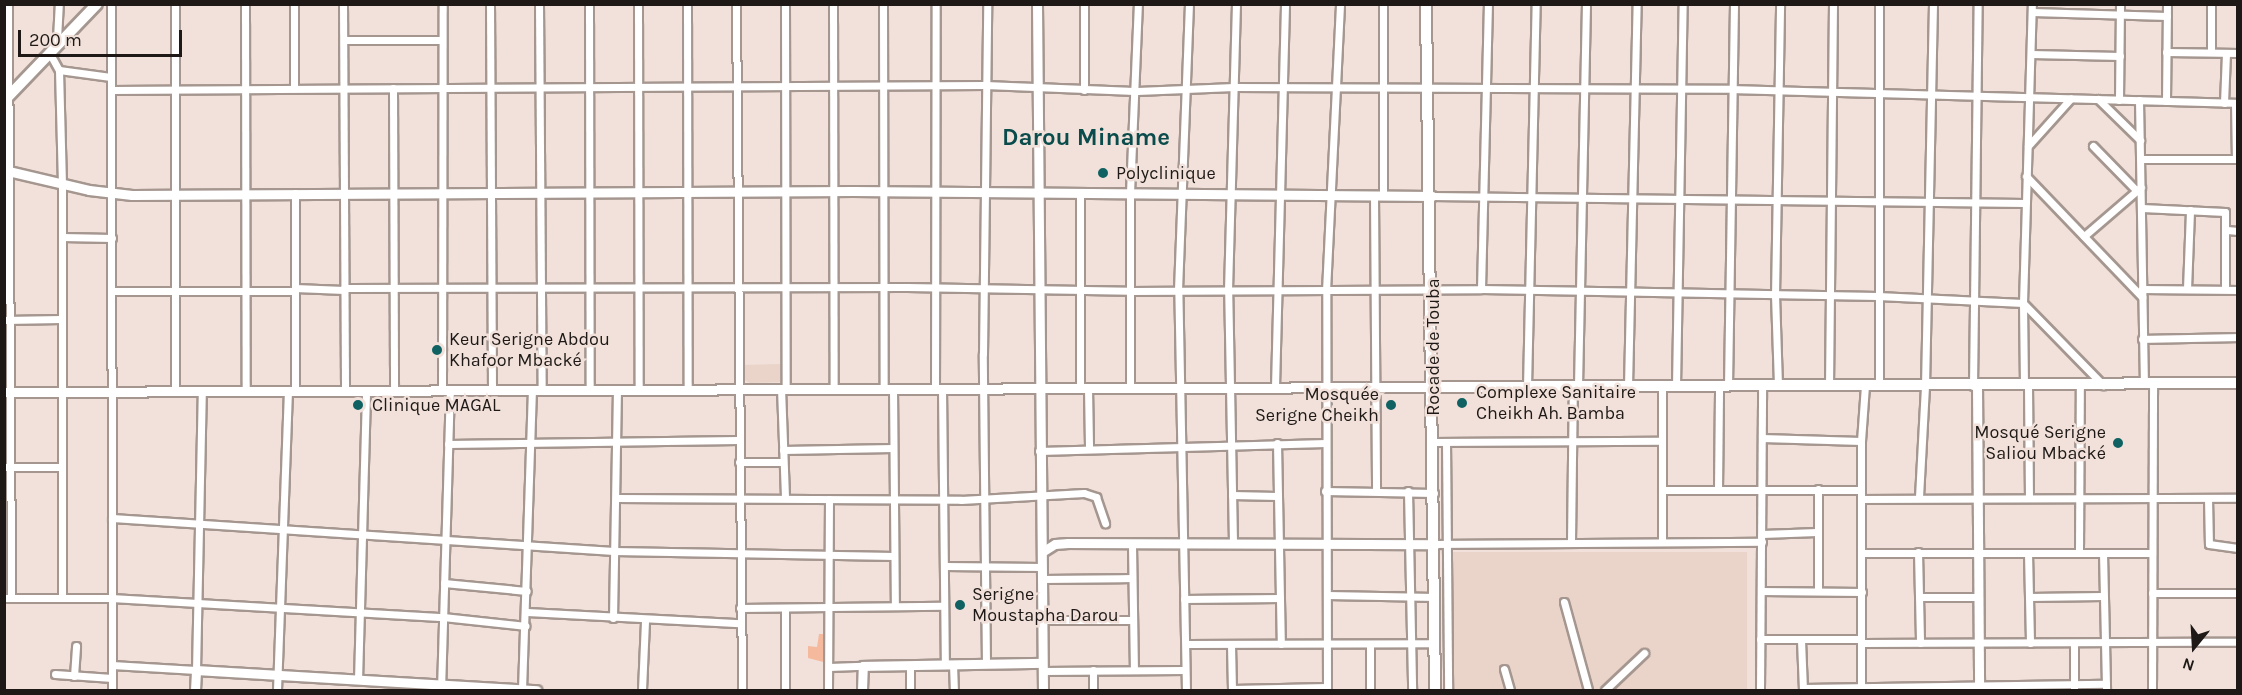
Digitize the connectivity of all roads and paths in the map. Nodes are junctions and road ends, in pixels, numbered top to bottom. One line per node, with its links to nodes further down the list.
1 (59, 4): 50 (street)
2 (89, 4): 50 (main road)
3 (97, 4): 57 (main road)
4 (111, 4): 62 (street)
5 (175, 4): 91 (street)
6 (245, 4): 72 (street)
7 (294, 4): 73 (street)
8 (343, 4): 51 (street)
9 (443, 4): 52 (street)
10 (490, 4): 77 (street)
11 (539, 4): 78 (street)
12 (589, 4): 79 (street)
13 (638, 4): 80 (street)
14 (687, 4): 68 (street)
15 (736, 4): 69 (street)
16 (785, 4): 63 (street)
17 (833, 4): 64 (street)
18 (883, 4): 65 (street)
19 (936, 4): 66 (street)
20 (987, 4): 67 (street)
21 (1037, 4): 70 (street)
22 (1084, 4): 92 (street)
23 (1138, 4): 96 (street)
24 (1188, 4): 81 (street)
25 (1236, 4): 71 (street)
26 (1285, 4): 82 (street)
27 (1340, 4): 87 (street)
28 (1383, 4): 93 (street)
29 (1426, 4): 94 (main road, Rocade de Touba)
30 (1488, 4): 83 (street)
31 (1536, 4): 84 (street)
32 (1586, 4): 85 (street)
33 (1637, 4): 86 (street)
34 (1683, 4): 88 (street)
35 (1734, 4): 89 (street)
36 (1780, 4): 95 (street)
37 (1833, 4): 97 (street)
38 (1879, 4): 98 (street)
39 (1934, 4): 99 (street)
40 (1978, 4): 100 (street)
41 (2077, 4): 47 (street)
42 (2120, 4): 48 (street)
43 (2167, 4): 49 (street)
44 (2211, 4): 54 (street)
45 (7, 7): 60 (street)
46 (2032, 8): 47 (street); 58 (street)
47 (2077, 14): 48 (street)
48 (2120, 14): 49 (street); 59 (street)
49 (2167, 16): 53 (street)
50 (57, 39): 101 (main road)
51 (344, 40): 52 (street); 74 (street)
52 (441, 40): 76 (street)
53 (2166, 52): 54 (street); 107 (street)
54 (2211, 52): 55 (street)
55 (2226, 53): 56 (street); 108 (street)
56 (2238, 53)
57 (50, 54): 61 (street); 101 (main road)
58 (2031, 54): 59 (street); 102 (street)
59 (2120, 56): 105 (street)
60 (7, 65): 101 (street)
61 (59, 70): 62 (street); 117 (street)
62 (111, 77): 90 (street)
63 (786, 86): 64 (street); 69 (street); 127 (street)
64 (834, 86): 65 (street); 119 (street)
65 (883, 86): 66 (street); 120 (street)
66 (936, 86): 67 (street); 121 (street)
67 (985, 86): 70 (street); 122 (street)
68 (687, 87): 69 (street); 80 (street); 125 (street)
69 (736, 87): 126 (street)
70 (1036, 87): 92 (street); 133 (street)
71 (1234, 87): 81 (street); 82 (street); 141 (street)
72 (244, 88): 73 (street); 91 (street); 129 (street)
73 (294, 88): 74 (street)
74 (343, 88): 75 (street); 131 (street)
75 (393, 88): 76 (street); 138 (street)
76 (442, 88): 77 (street); 139 (street)
77 (490, 88): 78 (street); 140 (street)
78 (540, 88): 79 (street); 132 (street)
79 (589, 88): 80 (street); 123 (street)
80 (639, 88): 124 (street)
81 (1187, 88): 96 (street); 136 (street)
82 (1284, 88): 87 (street); 142 (street)
83 (1485, 88): 84 (street); 94 (street); 146 (street)
84 (1534, 88): 85 (street); 148 (street)
85 (1582, 88): 86 (street); 147 (street)
86 (1635, 88): 88 (street); 149 (street)
87 (1336, 89): 93 (street); 143 (street)
88 (1680, 89): 89 (street); 150 (street)
89 (1733, 89): 95 (street); 151 (street)
90 (111, 90): 91 (street); 128 (street)
91 (175, 90): 137 (street)
92 (1084, 90): 96 (street)
93 (1383, 90): 94 (street); 144 (street)
94 (1427, 90): 145 (main road, Rocade de Touba)
95 (1777, 90): 97 (street); 152 (street)
96 (1137, 91): 135 (street)
97 (1832, 91): 98 (street); 153 (street)
98 (1877, 92): 99 (street); 154 (street)
99 (1932, 93): 100 (street); 155 (street)
100 (1976, 94): 102 (street); 156 (street)
101 (6, 95): 115 (street)
102 (2029, 96): 103 (street); 111 (street)
103 (2071, 98): 104 (street); 111 (street)
104 (2098, 99): 105 (street); 110 (street)
105 (2119, 100): 106 (street)
106 (2139, 100): 107 (street); 110 (street)
107 (2166, 101): 108 (street)
108 (2224, 103): 109 (street)
109 (2236, 103): 114 (street)
110 (2140, 140): 113 (street)
111 (2028, 146): 116 (street)
112 (2093, 146): 118 (street)
113 (2140, 159): 114 (street); 118 (street)
114 (2237, 159)
115 (7, 170): 117 (street); 210 (street)
116 (2026, 176): 157 (street); 162 (street)
117 (62, 184): 128 (street); 163 (street)
118 (2138, 189): 158 (street); 162 (street)
119 (833, 191): 120 (street); 127 (street); 166 (street)
120 (884, 191): 121 (street); 167 (street)
121 (934, 191): 122 (street); 178 (street)
122 (985, 191): 133 (street); 193 (street)
123 (589, 192): 124 (street); 132 (street); 170 (street)
124 (639, 192): 125 (street); 176 (street)
125 (688, 192): 126 (street); 171 (street)
126 (735, 192): 127 (street); 177 (street)
127 (785, 192): 172 (street)
128 (110, 193): 137 (street); 164 (street)
129 (243, 193): 130 (street); 137 (street); 184 (street)
130 (295, 193): 131 (street); 173 (street)
131 (343, 193): 138 (street); 174 (street)
132 (541, 193): 140 (street); 175 (street)
133 (1039, 193): 134 (street); 194 (street)
134 (1080, 193): 135 (street); 195 (street)
135 (1130, 193): 136 (street); 196 (street)
136 (1182, 193): 141 (street); 185 (street)
137 (174, 194): 183 (street)
138 (393, 194): 139 (street); 165 (street)
139 (442, 194): 140 (street); 168 (street)
140 (492, 194): 169 (street)
141 (1232, 194): 142 (street); 186 (street)
142 (1281, 194): 143 (street); 187 (street)
143 (1333, 195): 144 (street); 197 (street)
144 (1378, 196): 145 (street); 188 (street)
145 (1432, 196): 146 (street); 179 (main road, Rocade de Touba)
146 (1482, 196): 148 (street); 180 (street)
147 (1582, 196): 148 (street); 149 (street); 198 (street)
148 (1533, 197): 189 (street)
149 (1633, 198): 150 (street); 199 (street)
150 (1681, 199): 151 (street); 200 (street)
151 (1731, 200): 152 (street); 201 (street)
152 (1776, 200): 153 (street); 204 (street)
153 (1830, 200): 154 (street); 202 (street)
154 (1879, 202): 155 (street); 203 (street)
155 (1929, 202): 156 (street); 206 (street)
156 (1974, 203): 157 (street); 207 (street)
157 (2025, 203): 208 (street)
158 (2142, 208): 159 (street); 181 (street)
159 (2190, 210): 160 (street); 182 (street)
160 (2227, 230): 161 (street); 190 (street)
161 (2238, 231)
162 (2084, 236): 205 (street)
163 (62, 237): 164 (street); 209 (street)
164 (112, 238): 192 (street)
165 (393, 286): 168 (street); 174 (street); 246 (street)
166 (833, 287): 167 (street); 172 (street); 239 (street)
167 (883, 287): 178 (street); 240 (street)
168 (442, 288): 169 (street); 247 (street)
169 (492, 288): 175 (street); 251 (street)
170 (590, 288): 175 (street); 176 (street); 253 (street)
171 (688, 288): 176 (street); 177 (street); 256 (street)
172 (785, 288): 177 (street); 238 (street)
173 (295, 289): 174 (street); 184 (street); 261 (street)
174 (344, 289): 249 (street)
175 (540, 289): 252 (street)
176 (639, 289): 255 (street)
177 (736, 289): 237 (street)
178 (936, 289): 193 (street); 241 (street)
179 (1432, 289): 180 (street); 188 (street); 235 (main road, Rocade de Touba)
180 (1481, 289): 189 (street)
181 (2142, 289): 182 (street); 205 (street)
182 (2187, 289): 190 (street)
183 (176, 290): 184 (street); 192 (street); 259 (street)
184 (245, 290): 248 (street)
185 (1178, 290): 186 (street); 196 (street); 230 (street)
186 (1228, 290): 187 (street); 231 (street)
187 (1276, 290): 197 (street); 232 (street)
188 (1376, 290): 197 (street); 234 (street)
189 (1528, 290): 198 (street); 236 (street)
190 (2225, 290): 191 (street)
191 (2238, 290)
192 (113, 291): 258 (street)
193 (984, 291): 194 (street); 242 (street)
194 (1039, 291): 195 (street); 243 (street)
195 (1080, 291): 196 (street); 244 (street)
196 (1130, 291): 245 (street)
197 (1326, 291): 233 (street)
198 (1579, 292): 199 (street); 223 (street)
199 (1630, 293): 200 (street); 224 (street)
200 (1678, 294): 201 (street); 226 (street)
201 (1729, 294): 204 (street); 227 (street)
202 (1828, 296): 203 (street); 204 (street); 228 (street)
203 (1878, 296): 206 (street); 218 (street)
204 (1775, 297): 216 (street)
205 (2142, 297): 212 (street)
206 (1927, 298): 207 (street); 229 (street)
207 (1972, 300): 208 (street); 219 (street)
208 (2023, 303): 220 (street); 222 (street)
209 (61, 319): 210 (street); 257 (street)
210 (7, 320): 262 (street)
211 (2238, 337): 212 (street)
212 (2142, 339): 213 (street)
213 (2149, 384): 214 (main road); 222 (main road); 304 (street)
214 (2238, 384)
215 (1762, 385): 216 (main road); 227 (main road); 263 (street)
216 (1778, 385): 228 (main road)
217 (1865, 385): 218 (main road); 228 (main road); 268 (street)
218 (1879, 385): 229 (main road)
219 (1975, 385): 220 (main road); 229 (main road); 298 (street)
220 (2026, 385): 221 (main road); 302 (street)
221 (2080, 385): 222 (main road); 303 (street)
222 (2103, 385)
223 (1575, 386): 224 (main road); 236 (main road); 271 (street)
224 (1628, 386): 225 (main road)
225 (1662, 386): 226 (main road); 267 (street)
226 (1676, 386): 227 (main road)
227 (1724, 386): 285 (street)
228 (1829, 386)
229 (1925, 386): 297 (street)
230 (1179, 387): 231 (street); 245 (street); 276 (street)
231 (1229, 387): 232 (street); 275 (street)
232 (1275, 387): 233 (street)
233 (1324, 387): 234 (street); 273 (street)
234 (1376, 387): 235 (street); 291 (street)
235 (1434, 387): 236 (main road); 269 (main road, Rocade de Touba)
236 (1527, 387)
237 (737, 388): 238 (street); 256 (street); 264 (street)
238 (784, 388): 239 (street); 279 (street)
239 (834, 388): 240 (street)
240 (888, 388): 241 (street); 278 (street)
241 (938, 388): 242 (street); 310 (street)
242 (983, 388): 243 (street); 311 (street)
243 (1039, 388): 244 (street); 280 (street)
244 (1084, 388): 245 (street); 277 (street)
245 (1130, 388)
246 (394, 389): 247 (street); 250 (street)
247 (446, 389): 251 (street); 274 (street)
248 (246, 390): 260 (street); 261 (street)
249 (345, 390): 250 (street); 261 (street)
250 (366, 390): 317 (street)
251 (492, 390): 252 (street)
252 (537, 390): 253 (street); 265 (street)
253 (590, 390): 254 (street)
254 (617, 390): 255 (street); 266 (street)
255 (639, 390): 256 (street)
256 (688, 390)
257 (62, 391): 258 (street); 262 (street); 283 (street)
258 (111, 391): 259 (street); 312 (street)
259 (175, 391): 260 (street)
260 (202, 391): 313 (street)
261 (292, 391): 315 (street)
262 (7, 392): 284 (street)
263 (1762, 438): 268 (street); 286 (street)
264 (738, 440): 266 (street); 281 (street)
265 (530, 441): 266 (street); 274 (street); 329 (street)
266 (616, 441): 299 (street)
267 (1662, 441): 271 (street); 288 (street)
268 (1861, 441): 289 (street)
269 (1433, 442): 270 (street); 293 (main road, Rocade de Touba)
270 (1446, 442): 271 (street); 328 (street)
271 (1572, 442): 324 (street)
272 (1277, 443): 273 (street); 275 (street); 295 (street)
273 (1326, 443): 290 (street)
274 (448, 444): 319 (street)
275 (1232, 444): 276 (street); 294 (street)
276 (1182, 446): 277 (street); 327 (street)
277 (1089, 447): 280 (street)
278 (893, 448): 279 (street); 308 (street)
279 (783, 450): 282 (street)
280 (1040, 451): 301 (street)
281 (739, 462): 282 (street); 296 (street)
282 (783, 462): 300 (street)
283 (62, 466): 284 (street); 358 (street)
284 (7, 467): 364 (street)
285 (1718, 489): 286 (street); 288 (street)
286 (1762, 489): 287 (street); 318 (street)
287 (1818, 489): 289 (street); 316 (street)
288 (1662, 490): 320 (street)
289 (1860, 490): 309 (street)
290 (1326, 491): 291 (street); 323 (street)
291 (1376, 491): 292 (street)
292 (1408, 491): 293 (street); 326 (street)
293 (1434, 493): 328 (main road, Rocade de Touba)
294 (1232, 495): 295 (street); 321 (street)
295 (1277, 496): 322 (street)
296 (740, 497): 299 (street); 300 (street); 341 (street)
297 (1918, 497): 298 (street); 309 (street)
298 (1975, 497): 302 (street); 335 (street)
299 (616, 498): 332 (street)
300 (785, 498): 307 (street)
301 (1041, 498): 311 (street); 314 (street); 333 (street)
302 (2029, 498): 303 (street)
303 (2079, 498): 304 (street); 336 (street)
304 (2151, 498): 305 (street); 340 (street)
305 (2208, 498): 306 (street); 331 (street)
306 (2238, 498)
307 (829, 499): 308 (street); 342 (street)
308 (893, 499): 310 (street); 343 (street)
309 (1861, 499): 337 (street)
310 (943, 500): 311 (street); 344 (street)
311 (985, 500): 345 (street)
312 (112, 518): 313 (street); 365 (street)
313 (200, 523): 315 (street); 369 (street)
314 (1105, 524)
315 (280, 528): 317 (street); 375 (street)
316 (1817, 532): 318 (street); 350 (street)
317 (364, 534): 319 (street); 377 (street)
318 (1762, 534): 325 (street)
319 (445, 541): 329 (street); 349 (street)
320 (1662, 541): 324 (street); 325 (street)
321 (1233, 542): 322 (street); 327 (street)
322 (1277, 542): 323 (street); 366 (street)
323 (1325, 542): 326 (street); 356 (street)
324 (1571, 542): 328 (street)
325 (1762, 542): 352 (street)
326 (1408, 543): 328 (street); 359 (street)
327 (1183, 544): 330 (street); 367 (street)
328 (1441, 544): 360 (main road, Rocade de Touba); 448 (street)
329 (527, 545): 332 (street); 351 (street)
330 (1132, 545): 333 (street); 347 (street)
331 (2238, 548)
332 (614, 551): 341 (street); 379 (street)
333 (1042, 552): 346 (street)
334 (1918, 552): 335 (street); 337 (street); 361 (street)
335 (1976, 552): 338 (street); 362 (street)
336 (2079, 552): 338 (street); 339 (street)
337 (1862, 553): 353 (street)
338 (2028, 553): 363 (street)
339 (2103, 553): 340 (street); 357 (street)
340 (2152, 553): 354 (street)
341 (740, 555): 342 (street); 373 (street)
342 (827, 556): 343 (street); 372 (street)
343 (894, 556): 370 (street)
344 (945, 567): 345 (street); 371 (street)
345 (986, 567): 346 (street); 406 (street)
346 (1042, 567): 348 (street)
347 (1132, 578): 348 (street); 382 (street)
348 (1042, 579): 381 (street)
349 (444, 583): 351 (street); 378 (street)
350 (1818, 590): 352 (street); 353 (street)
351 (527, 591): 376 (street)
352 (1761, 591): 385 (street)
353 (1862, 592): 387 (street)
354 (2152, 593): 355 (street); 396 (street)
355 (2238, 593)
356 (1327, 595): 359 (street); 399 (street)
357 (2103, 596): 363 (street); 388 (street)
358 (62, 597): 364 (street); 365 (street)
359 (1409, 597): 360 (street); 390 (street)
360 (1435, 597): 391 (main road, Rocade de Touba)
361 (1920, 597): 362 (street); 392 (street)
362 (1977, 597): 393 (street)
363 (2029, 597): 394 (street)
364 (8, 598)
365 (111, 598): 369 (street); 404 (street)
366 (1280, 598): 367 (street); 398 (street)
367 (1184, 599): 397 (street)
368 (1564, 602): 450 (street)
369 (195, 604): 375 (street); 413 (street)
370 (895, 606): 371 (street); 372 (street)
371 (944, 606): 405 (street)
372 (828, 607): 374 (street); 409 (street)
373 (740, 608): 374 (street); 383 (street)
374 (785, 608): 436 (street)
375 (279, 609): 377 (street); 417 (street)
376 (526, 612): 379 (street); 384 (street)
377 (360, 613): 378 (street); 420 (street)
378 (443, 617): 384 (street); 422 (street)
379 (613, 618): 380 (street)
380 (645, 620): 383 (street); 434 (street)
381 (1042, 620): 382 (street); 410 (street)
382 (1133, 620): 411 (street)
383 (740, 623): 435 (street)
384 (526, 626): 432 (street)
385 (1760, 639): 386 (street); 452 (street)
386 (1801, 640): 387 (street); 425 (street)
387 (1861, 641): 392 (street); 427 (street)
388 (2104, 642): 395 (street); 396 (street); 421 (street)
389 (2238, 642): 396 (street)
390 (1411, 643): 391 (street); 400 (street); 446 (street)
391 (1435, 643): 447 (main road, Rocade de Touba)
392 (1920, 643): 393 (street)
393 (1977, 643): 394 (street); 428 (street)
394 (2030, 643): 395 (street)
395 (2074, 643): 423 (street)
396 (2152, 643): 453 (street)
397 (1186, 644): 401 (street); 415 (street)
398 (1281, 644): 399 (street); 401 (street)
399 (1327, 644): 400 (street); 424 (street)
400 (1370, 644): 445 (street)
401 (1232, 645): 444 (street)
402 (76, 646): 418 (street)
403 (1644, 653): 451 (street)
404 (112, 664): 413 (street); 419 (street)
405 (949, 664): 406 (street); 407 (street); 440 (street)
406 (986, 664): 410 (street)
407 (910, 665): 408 (street); 439 (street)
408 (863, 666): 409 (street); 438 (street)
409 (829, 667): 437 (street)
410 (1042, 667): 414 (street); 441 (street)
411 (1134, 669): 414 (street); 415 (street)
412 (1504, 669): 449 (street)
413 (196, 670): 417 (street); 430 (street)
414 (1093, 670): 442 (street)
415 (1185, 670): 443 (street)
416 (55, 674): 418 (street)
417 (278, 675): 420 (street); 431 (street)
418 (74, 676): 419 (street)
419 (112, 678): 429 (street)
420 (358, 680): 422 (street)
421 (2106, 687): 423 (street)
422 (441, 688): 432 (street)
423 (2074, 688): 428 (street)
424 (1327, 689): 444 (street)
425 (1803, 689): 426 (street)
426 (1818, 689): 427 (street)
427 (1861, 689): 428 (street)
428 (1978, 689)
429 (112, 690)
430 (195, 690)
431 (277, 690)
432 (522, 690): 433 (street)
433 (536, 690)
434 (642, 690)
435 (742, 690)
436 (785, 690)
437 (828, 690)
438 (862, 690)
439 (910, 690)
440 (954, 690)
441 (1043, 690)
442 (1093, 690)
443 (1186, 690)
444 (1232, 690)
445 (1370, 690)
446 (1412, 690)
447 (1435, 690)
448 (1448, 690)
449 (1510, 690)
450 (1588, 690)
451 (1605, 690)
452 (1760, 690)
453 (2152, 690)

